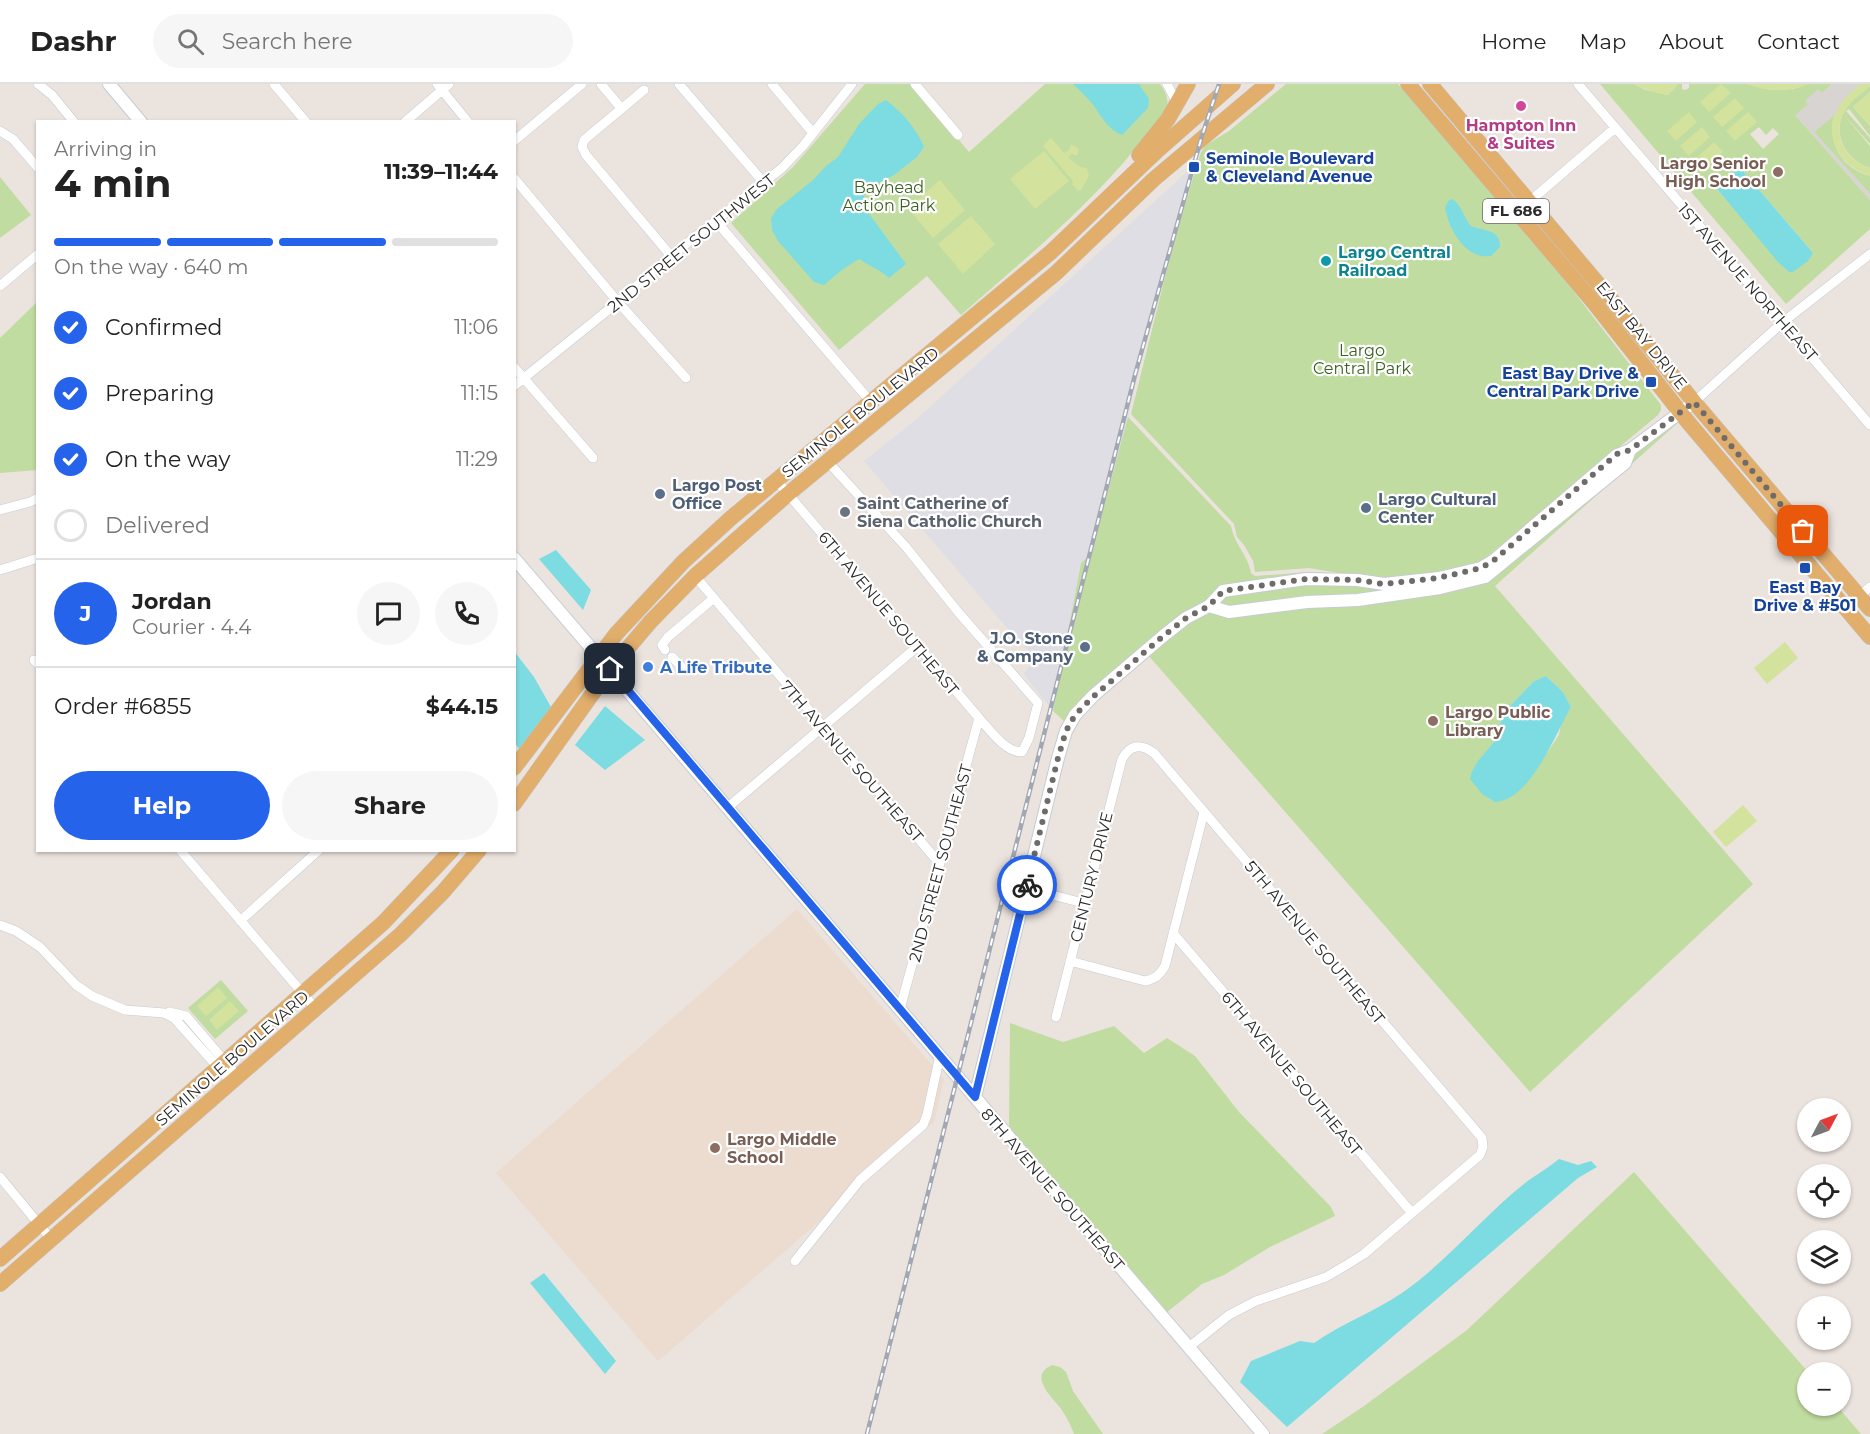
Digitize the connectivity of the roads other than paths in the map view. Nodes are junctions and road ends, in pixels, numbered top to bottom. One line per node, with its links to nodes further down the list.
1 (38, 84): 21 (street)
2 (109, 84): 22 (street)
3 (274, 84): 23 (street)
4 (582, 84): 30 (street)
5 (601, 84): 19 (street)
6 (679, 84): 33 (street)
7 (772, 84): 28 (street)
8 (852, 84): 28 (street, 2ND STREET SOUTHWEST)
9 (915, 84): 29 (street)
10 (1167, 84): 20 (street)
11 (1188, 84): 20 (main road)
12 (1233, 84): 34 (main road, SEMINOLE BOULEVARD)
13 (1267, 84): 38 (main road, SEMINOLE BOULEVARD)
14 (1408, 84): 53 (main road, EAST BAY DRIVE / FL 686)
15 (1430, 84): 35 (main road, EAST BAY DRIVE / FL 686)
16 (1578, 84): 26 (street, 1ST AVENUE NORTHEAST)
17 (443, 86): 24 (street); 25 (street)
18 (644, 90): 19 (street)
19 (621, 108): 41 (street)
20 (1174, 110): 34 (main road)
21 (72, 120)
22 (139, 120)
23 (304, 120)
24 (407, 120)
25 (467, 120)
26 (1615, 128): 35 (street); 46 (street, 1ST AVENUE NORTHEAST)
27 (0, 130): 31 (street)
28 (813, 133): 33 (street, 2ND STREET SOUTHWEST)
29 (958, 135)
30 (516, 139)
31 (36, 166)
32 (516, 180): 43 (street)
33 (764, 183): 37 (street, 2ND STREET SOUTHWEST)
34 (1117, 189): 36 (main road, SEMINOLE BOULEVARD)
35 (1529, 202): 52 (main road, EAST BAY DRIVE / FL 686)
36 (1092, 213): 38 (main road); 44 (main road, SEMINOLE BOULEVARD)
37 (716, 221): 41 (street, 2ND STREET SOUTHWEST); 51 (street)
38 (1105, 227): 45 (main road, SEMINOLE BOULEVARD)
39 (1870, 254): 46 (street)
40 (36, 256): 42 (street)
41 (671, 256): 43 (street, 2ND STREET SOUTHWEST)
42 (0, 286)
43 (618, 302): 48 (street, 2ND STREET SOUTHWEST); 49 (street)
44 (987, 306): 45 (main road); 51 (main road, SEMINOLE BOULEVARD)
45 (999, 321): 54 (main road, SEMINOLE BOULEVARD)
46 (1783, 322): 52 (street); 55 (street, 1ST AVENUE NORTHEAST)
47 (516, 369): 48 (street)
48 (524, 378): 50 (street, 2ND STREET SOUTHWEST); 57 (street)
49 (686, 378)
50 (516, 384)
51 (871, 402): 54 (main road); 59 (main road, SEMINOLE BOULEVARD)
52 (1694, 402): 53 (street); 67 (main road, EAST BAY DRIVE / FL 686)
53 (1680, 411): 56 (street); 70 (main road, EAST BAY DRIVE / FL 686)
54 (882, 418): 58 (main road, SEMINOLE BOULEVARD)
55 (1870, 424)
56 (1630, 450): 69 (street); 69 (street)
57 (593, 458)
58 (828, 462): 60 (main road, SEMINOLE BOULEVARD); 77 (street, 6TH AVENUE SOUTHEAST)
59 (776, 480): 60 (street, 6TH AVENUE SOUTHEAST); 74 (main road, SEMINOLE BOULEVARD)
60 (788, 495): 66 (main road, SEMINOLE BOULEVARD); 73 (street, 6TH AVENUE SOUTHEAST)
61 (36, 499): 62 (street)
62 (0, 510)
63 (36, 559): 65 (street)
64 (516, 560): 74 (street, 8TH AVENUE SOUTHEAST)
65 (0, 570)
66 (695, 576): 68 (street, 7TH AVENUE SOUTHEAST); 76 (main road, SEMINOLE BOULEVARD)
67 (1865, 592): 70 (street); 71 (main road, EAST BAY DRIVE / FL 686)
68 (714, 598): 75 (street); 78 (street, 7TH AVENUE SOUTHEAST)
69 (1209, 606): 89 (street)
70 (1846, 608): 72 (main road, EAST BAY DRIVE / FL 686)
71 (1870, 609)
72 (1870, 637)
73 (917, 647): 77 (street, 6TH AVENUE SOUTHEAST); 78 (street)
74 (598, 655): 76 (street, 8TH AVENUE SOUTHEAST); 80 (main road, SEMINOLE BOULEVARD)
75 (681, 666)
76 (610, 669): 81 (main road, SEMINOLE BOULEVARD); 82 (street, 8TH AVENUE SOUTHEAST)
77 (979, 718): 88 (street, 2ND STREET SOUTHEAST)
78 (822, 728): 82 (street); 88 (street, 7TH AVENUE SOUTHEAST)
79 (1137, 745): 83 (street, 5TH AVENUE SOUTHEAST); 90 (street, CENTURY DRIVE)
80 (516, 765)
81 (516, 801)
82 (727, 808): 96 (street, 8TH AVENUE SOUTHEAST)
83 (1204, 812): 93 (street); 104 (street, 5TH AVENUE SOUTHEAST)
84 (182, 852): 91 (street)
85 (317, 852): 91 (street)
86 (450, 852): 95 (main road, SEMINOLE BOULEVARD)
87 (477, 852): 97 (main road, SEMINOLE BOULEVARD)
88 (940, 864): 96 (street, 2ND STREET SOUTHEAST)
89 (1026, 888): 90 (street); 102 (street)
90 (1083, 903): 94 (street, CENTURY DRIVE)
91 (240, 921): 95 (street)
92 (0, 925): 100 (street)
93 (1173, 933): 94 (street); 104 (street, 6TH AVENUE SOUTHEAST)
94 (1070, 961): 98 (street, CENTURY DRIVE)
95 (303, 994): 97 (street); 100 (main road, SEMINOLE BOULEVARD)
96 (900, 1009): 99 (street, 8TH AVENUE SOUTHEAST)
97 (317, 1010): 101 (main road, SEMINOLE BOULEVARD)
98 (1056, 1017)
99 (940, 1055): 102 (street, 8TH AVENUE SOUTHEAST); 108 (street)
100 (222, 1065): 101 (street); 105 (main road, SEMINOLE BOULEVARD)
101 (235, 1081): 106 (main road, SEMINOLE BOULEVARD)
102 (975, 1097): 110 (street, 8TH AVENUE SOUTHEAST)
103 (0, 1177): 105 (street)
104 (1412, 1213): 110 (street)
105 (39, 1224): 106 (street); 107 (main road, SEMINOLE BOULEVARD)
106 (51, 1239): 109 (main road, SEMINOLE BOULEVARD)
107 (0, 1259)
108 (795, 1261)
109 (0, 1284)
110 (1189, 1347): 111 (street, 8TH AVENUE SOUTHEAST)
111 (1263, 1434)

